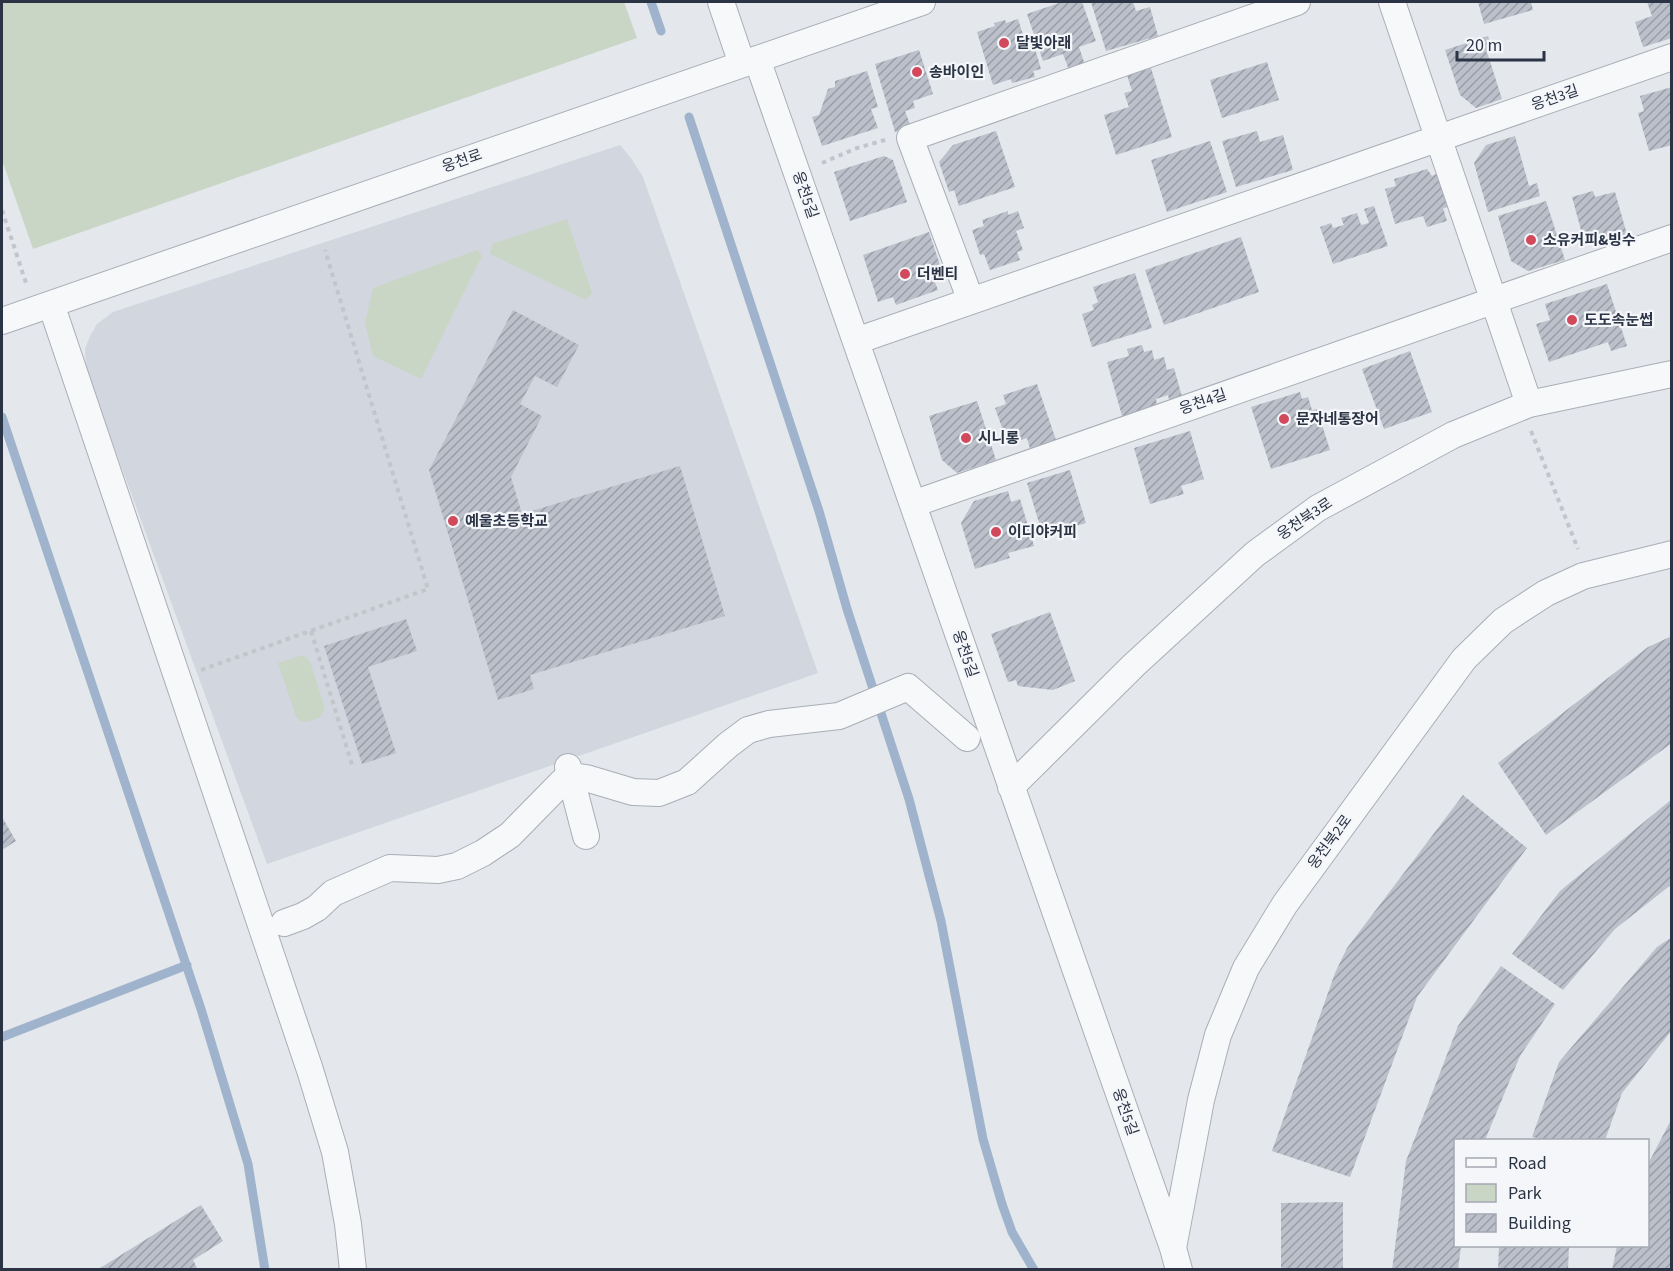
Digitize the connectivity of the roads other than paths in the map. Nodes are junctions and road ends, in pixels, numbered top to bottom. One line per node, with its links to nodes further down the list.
1 (721, 2): 6 (street, 웅천5길)
2 (922, 2): 6 (street, 웅천로)
3 (1297, 2): 10 (street)
4 (1392, 2): 7 (street)
5 (1671, 57): 7 (street, 웅천3길)
6 (750, 61): 11 (street, 웅천로); 13 (street, 웅천5길)
7 (1439, 138): 9 (street); 10 (street)
8 (1671, 238): 9 (street)
9 (1494, 300): 15 (street); 16 (street, 웅천4길)
10 (971, 301): 13 (street)
11 (43, 307): 12 (street, 웅천로); 24 (street)
12 (2, 321)
13 (856, 341): 16 (street, 웅천5길)
14 (1671, 374): 15 (street, 웅천북3로)
15 (1525, 406): 20 (street, 웅천북3로)
16 (913, 504): 20 (street, 웅천5길)
17 (1671, 554): 23 (street, 웅천북2로)
18 (967, 738): 19 (street)
19 (569, 772): 21 (street); 22 (street)
20 (1011, 787): 23 (street, 웅천5길)
21 (586, 836)
22 (284, 922)
23 (1176, 1259)
24 (353, 1269)

